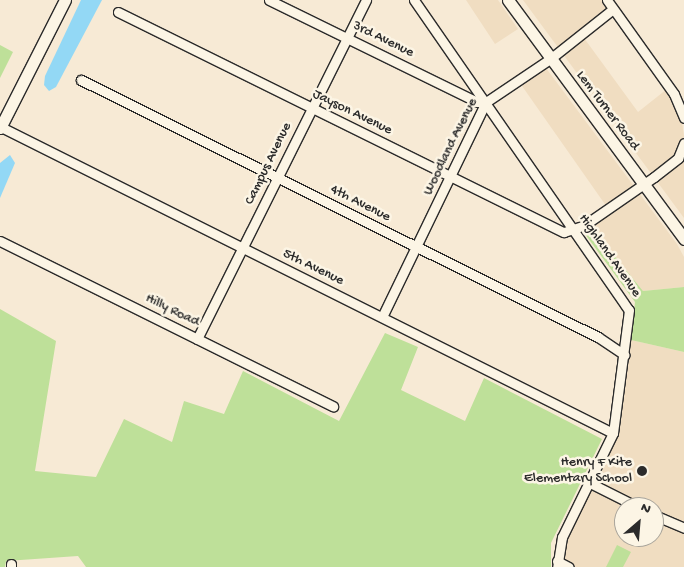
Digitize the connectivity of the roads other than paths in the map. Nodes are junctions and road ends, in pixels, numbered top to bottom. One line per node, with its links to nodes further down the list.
1 (65, 0): 15 (main road)
2 (269, 0): 9 (street, 3rd Avenue)
3 (366, 0): 9 (street, Campus Avenue)
4 (414, 0): 12 (street, Highland Avenue)
5 (508, 0): 10 (main road, Lem Turner Road)
6 (606, 0): 7 (street)
7 (613, 10): 10 (street, Woodland Avenue); 14 (street)
8 (118, 12): 13 (street, Jayson Avenue)
9 (347, 38): 12 (street, 3rd Avenue); 13 (street, Campus Avenue)
10 (550, 59): 12 (street, Woodland Avenue); 19 (main road, Lem Turner Road)
11 (81, 80): 18 (street, 4th Avenue)
12 (486, 102): 17 (street, Woodland Avenue); 20 (street, Highland Avenue)
13 (312, 108): 17 (street, Jayson Avenue); 18 (street, Campus Avenue)
14 (684, 118)
15 (0, 128): 23 (street, 5th Avenue)
16 (684, 143): 19 (street)
17 (450, 177): 20 (street, Jayson Avenue); 24 (street, Woodland Avenue)
18 (278, 178): 23 (street, Campus Avenue); 24 (street, 4th Avenue)
19 (643, 183): 20 (street); 21 (main road, Lem Turner Road)
20 (575, 231): 27 (street, Highland Avenue)
21 (684, 239)
22 (0, 241): 26 (street, Hilly Road)
23 (243, 248): 25 (street, 5th Avenue); 26 (street, Campus Avenue)
24 (417, 248): 25 (street, Woodland Avenue); 27 (street, 4th Avenue)
25 (382, 317): 29 (street, 5th Avenue)
26 (197, 339): 28 (street, Hilly Road)
27 (626, 355): 29 (street, Highland Avenue)
28 (333, 406)
29 (613, 434): 30 (street, Highland Avenue)
30 (590, 483): 31 (street); 34 (street, Highland Avenue)
31 (618, 497)
32 (664, 519): 33 (street)
33 (684, 528)
34 (557, 564): 35 (street)
35 (569, 567)

